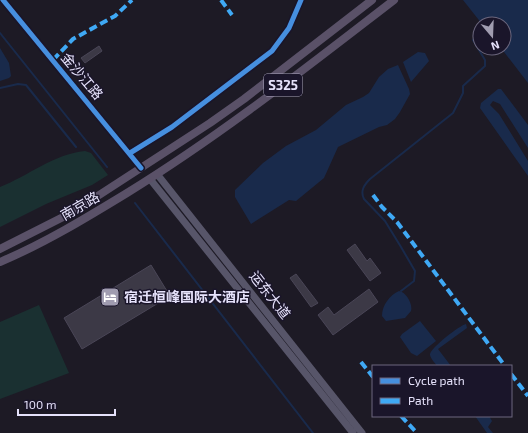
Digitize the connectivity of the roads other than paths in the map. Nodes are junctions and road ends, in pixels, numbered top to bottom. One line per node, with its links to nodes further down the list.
1 (3, 0): 5 (street, 金沙江路)
2 (301, 0): 5 (street)
3 (372, 0): 6 (main road, 南京路 / S325)
4 (394, 0): 7 (main road, 南京路 / S325)
5 (130, 153): 6 (street, 金沙江路)
6 (142, 168): 9 (main road, 南京路 / S325)
7 (158, 174): 8 (main road, 南京路 / S325); 12 (main road, 运东大道)
8 (150, 179): 10 (main road, 南京路 / S325); 11 (main road, 运东大道)
9 (0, 249)
10 (0, 262)
11 (353, 433)
12 (362, 433)

